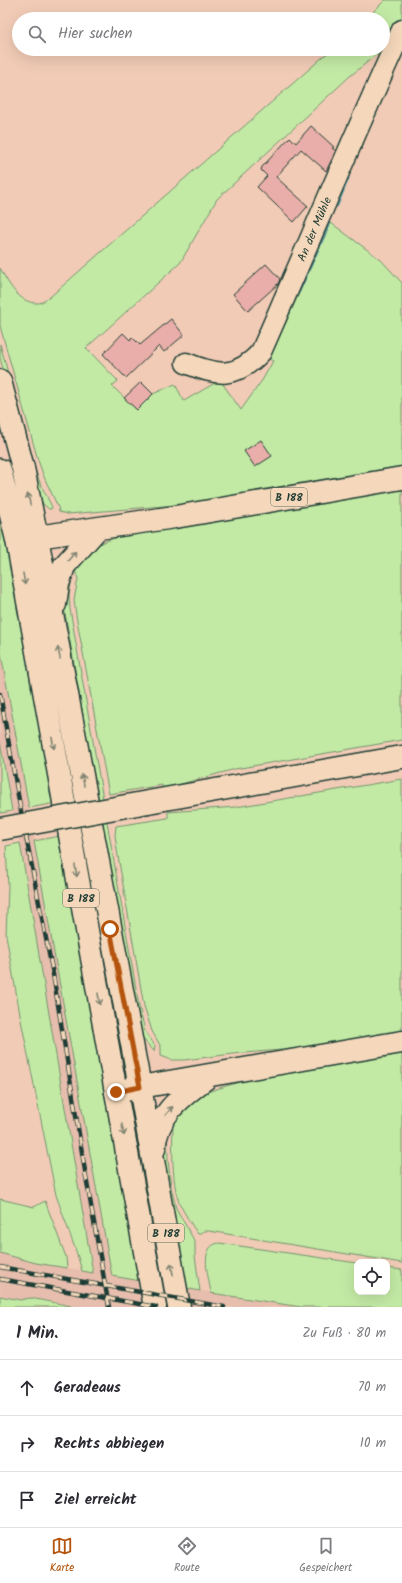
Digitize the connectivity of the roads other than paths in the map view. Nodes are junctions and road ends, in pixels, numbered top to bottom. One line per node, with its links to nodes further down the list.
1 (402, 30): 2 (street, An der Mühle)
2 (186, 363)
3 (0, 381): 7 (main road, one-way to 3)
4 (0, 470): 7 (main road)
5 (402, 478): 6 (main road, B 188)
6 (97, 529): 7 (main road); 8 (main road, B 188, one-way to 6)
7 (32, 538): 8 (main road, B 188); 14 (main road, B 188, one-way to 14)
8 (53, 619): 13 (main road, B 188, one-way to 8)
9 (402, 757): 10 (main road, bridge)
10 (0, 829)
11 (402, 1042): 12 (main road)
12 (210, 1075): 13 (main road); 15 (main road, one-way to 12)
13 (140, 1087): 14 (main road); 15 (main road, B 188)
14 (116, 1092): 16 (main road, B 188, one-way to 16)
15 (153, 1160): 17 (main road, B 188, one-way to 15)
16 (155, 1307)
17 (179, 1307)

